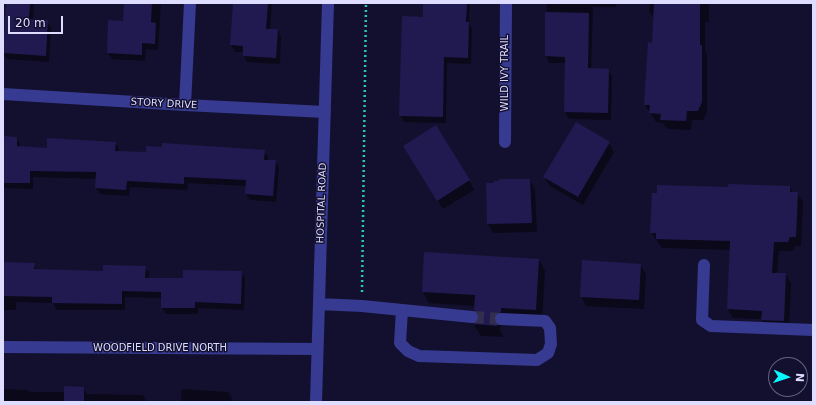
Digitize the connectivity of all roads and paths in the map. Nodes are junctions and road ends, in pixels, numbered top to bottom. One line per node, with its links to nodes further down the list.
1 (190, 3): 6 (street)
2 (328, 3): 7 (street, HOSPITAL ROAD)
3 (366, 3): 11 (path)
4 (506, 3): 8 (street, WILD IVY TRAIL)
5 (3, 94): 6 (street, STORY DRIVE)
6 (186, 105): 7 (street, STORY DRIVE)
7 (325, 112): 10 (street, HOSPITAL ROAD)
8 (505, 142)
9 (704, 265): 15 (street)
10 (319, 304): 11 (street); 17 (street, HOSPITAL ROAD)
11 (362, 306): 12 (street)
12 (402, 310): 13 (street); 14 (street)
13 (472, 317)
14 (501, 319)
15 (813, 330)
16 (3, 347): 17 (street, WOODFIELD DRIVE NORTH)
17 (317, 349): 18 (street, HOSPITAL ROAD)
18 (316, 402)

